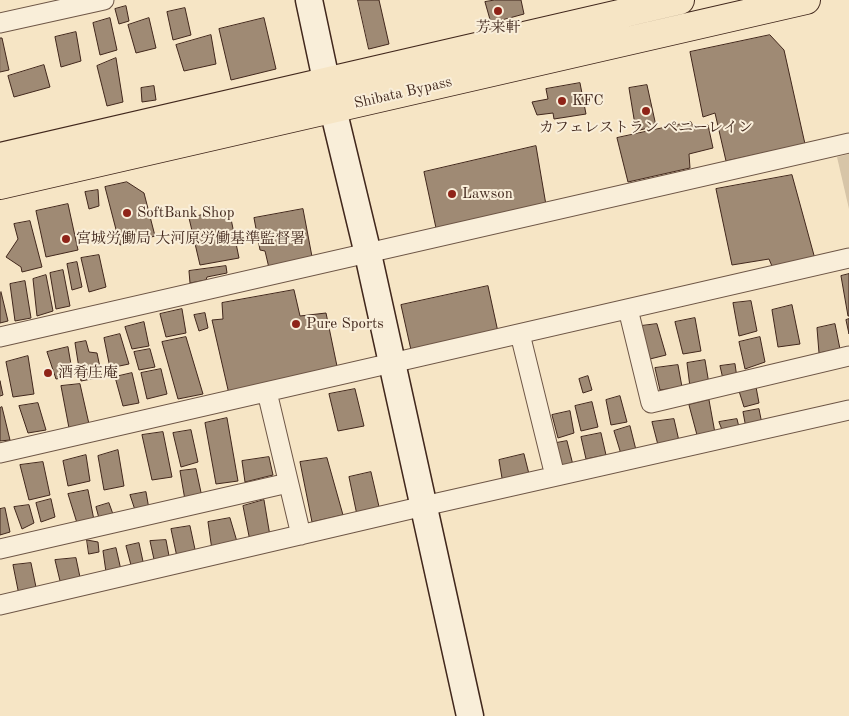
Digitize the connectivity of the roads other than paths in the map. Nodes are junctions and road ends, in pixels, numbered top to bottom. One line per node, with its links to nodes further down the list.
1 (104, 0): 5 (street)
2 (309, 0): 6 (street)
3 (680, 0): 6 (highway, Shibata Bypass)
4 (806, 0): 7 (highway, Shibata Bypass)
5 (0, 23)
6 (326, 80): 7 (street); 9 (highway, Shibata Bypass)
7 (333, 110): 10 (highway, Shibata Bypass); 11 (street)
8 (849, 143): 11 (street)
9 (0, 157)
10 (0, 185)
11 (368, 254): 15 (street); 17 (street)
12 (849, 258): 13 (street)
13 (628, 309): 14 (street); 16 (street)
14 (520, 334): 17 (street); 21 (street)
15 (0, 337)
16 (849, 356)
17 (391, 364): 18 (street); 23 (street)
18 (267, 392): 20 (street); 22 (street)
19 (849, 410): 21 (street)
20 (0, 453)
21 (555, 476): 23 (street)
22 (288, 483): 24 (street); 25 (street)
23 (424, 506): 24 (street); 27 (street)
24 (301, 535): 26 (street)
25 (0, 550)
26 (0, 606)
27 (470, 716)

